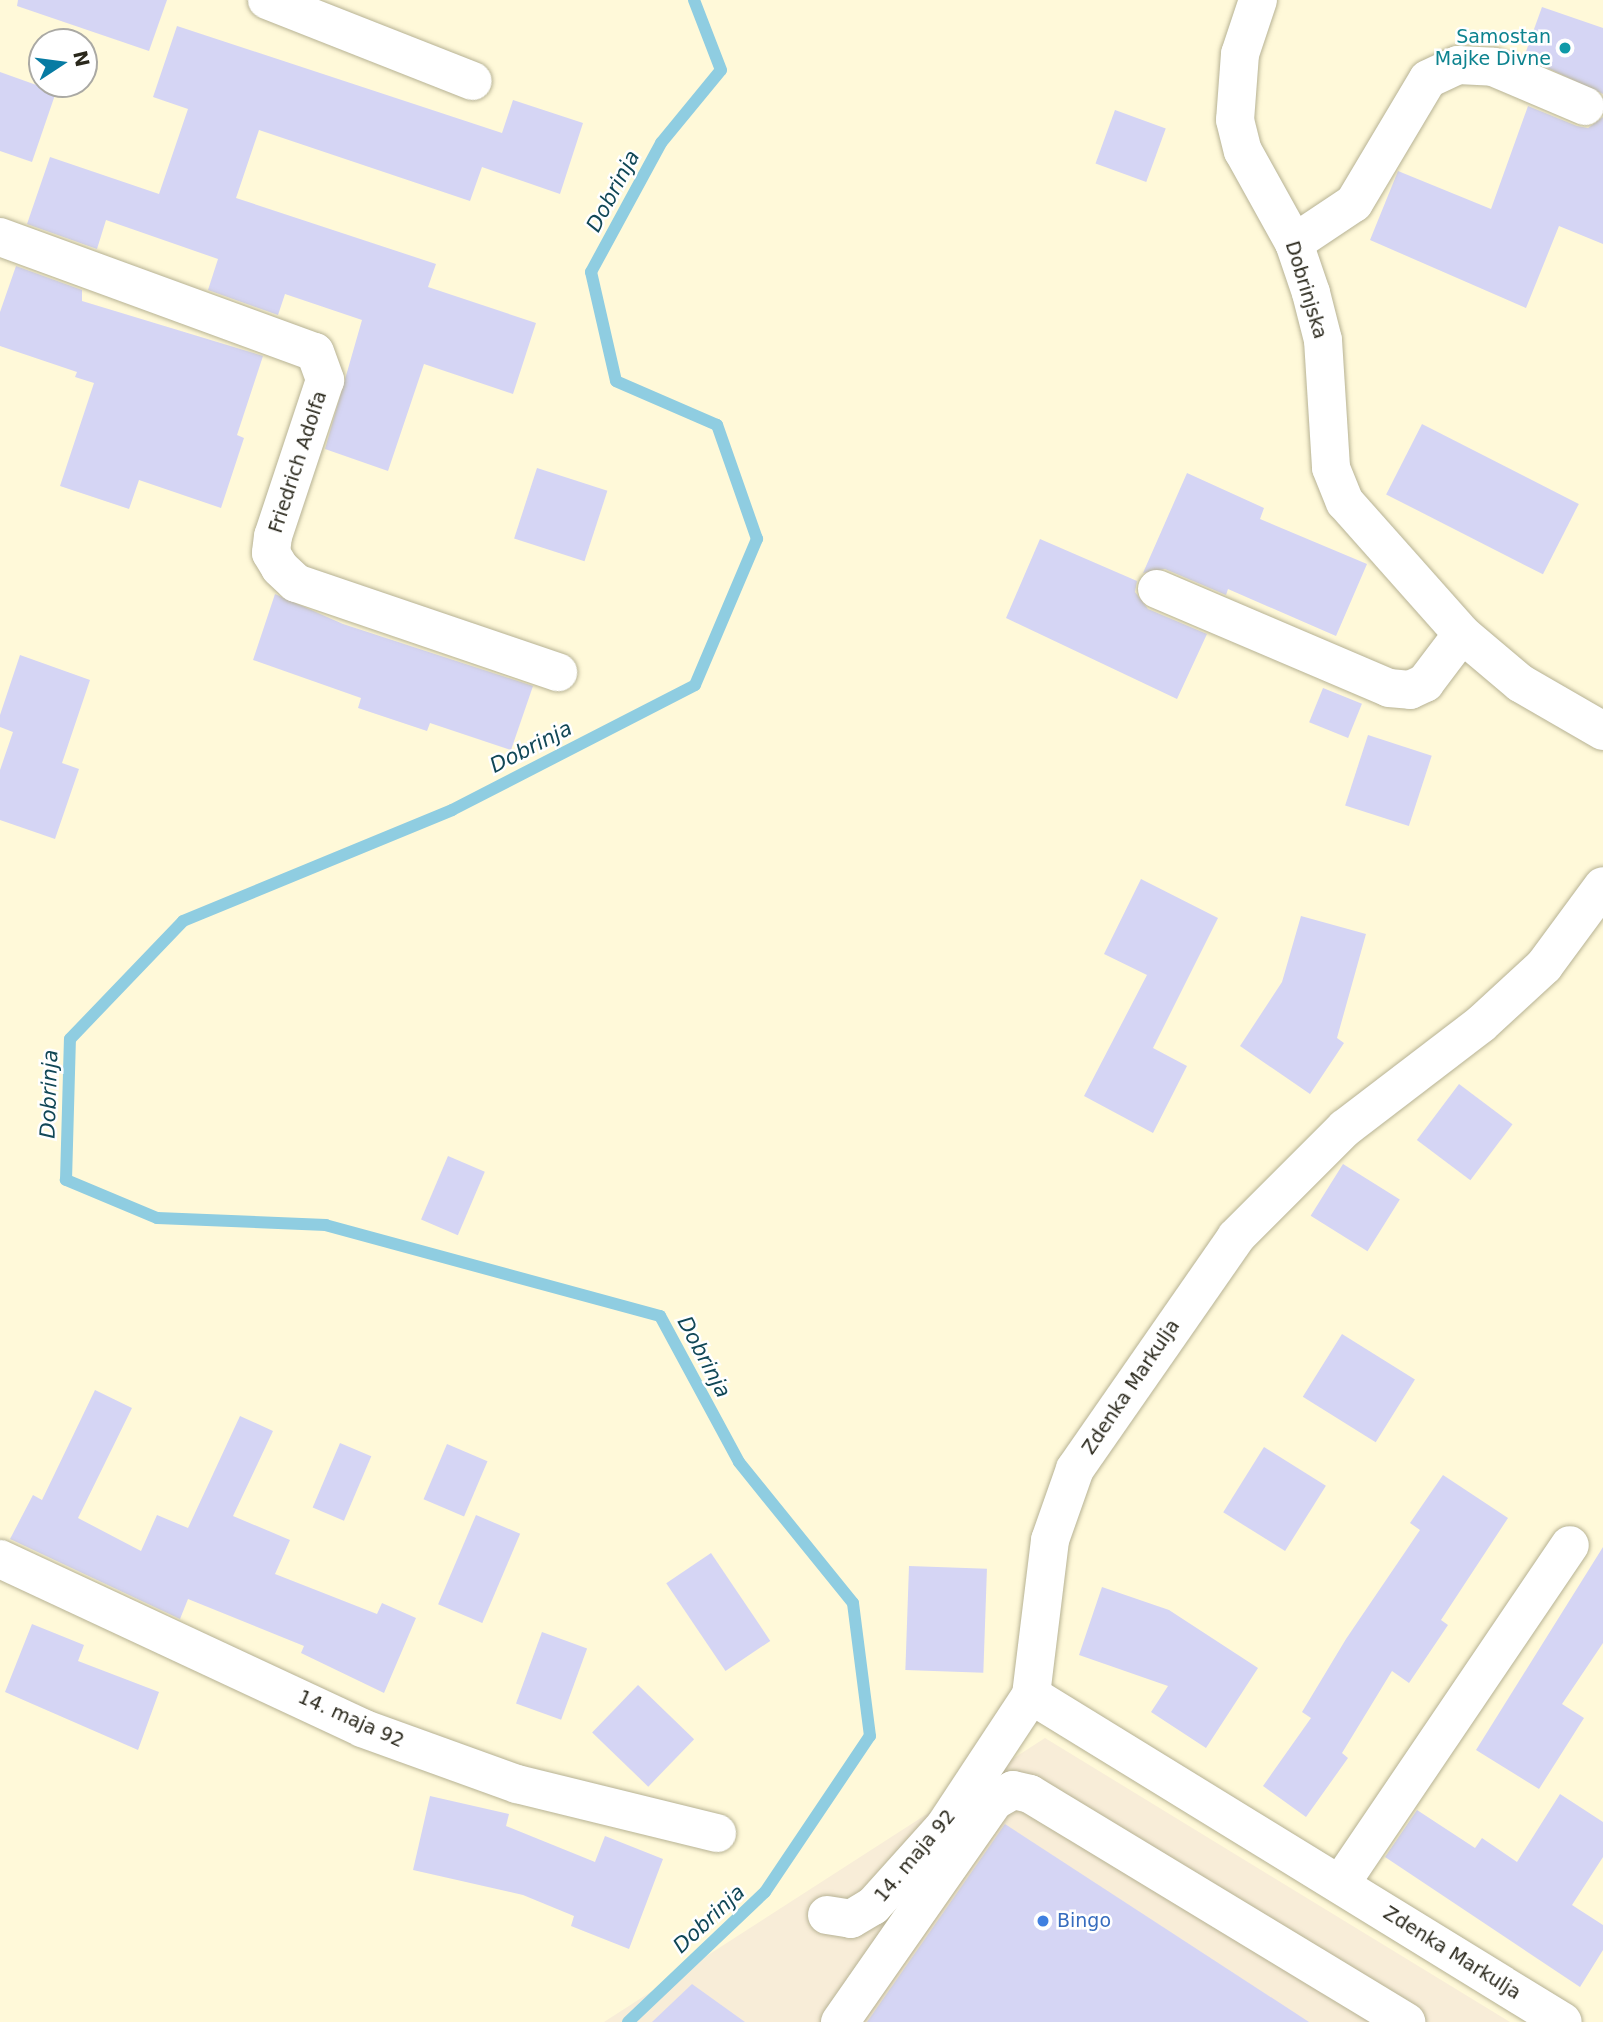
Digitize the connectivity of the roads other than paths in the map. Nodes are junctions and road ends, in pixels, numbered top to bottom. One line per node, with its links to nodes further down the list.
1 (267, 0): 3 (street)
2 (1258, 0): 6 (street, Dobrinjska)
3 (472, 82)
4 (1585, 106): 6 (street)
5 (0, 237): 9 (street, Friedrich Adolfa)
6 (1294, 243): 8 (street, Dobrinjska)
7 (1157, 589): 8 (street)
8 (1462, 634): 10 (street, Dobrinjska)
9 (558, 672)
10 (1603, 731)
11 (1603, 886): 14 (street, Zdenka Markulja)
12 (1570, 1545): 16 (street)
13 (0, 1559): 15 (street, 14. maja 92)
14 (1031, 1695): 16 (street, Zdenka Markulja); 17 (street, 14. maja 92)
15 (718, 1833)
16 (1341, 1883): 20 (street, Zdenka Markulja)
17 (827, 1914)
18 (840, 2022): 19 (street)
19 (1406, 2022)
20 (1563, 2022)

